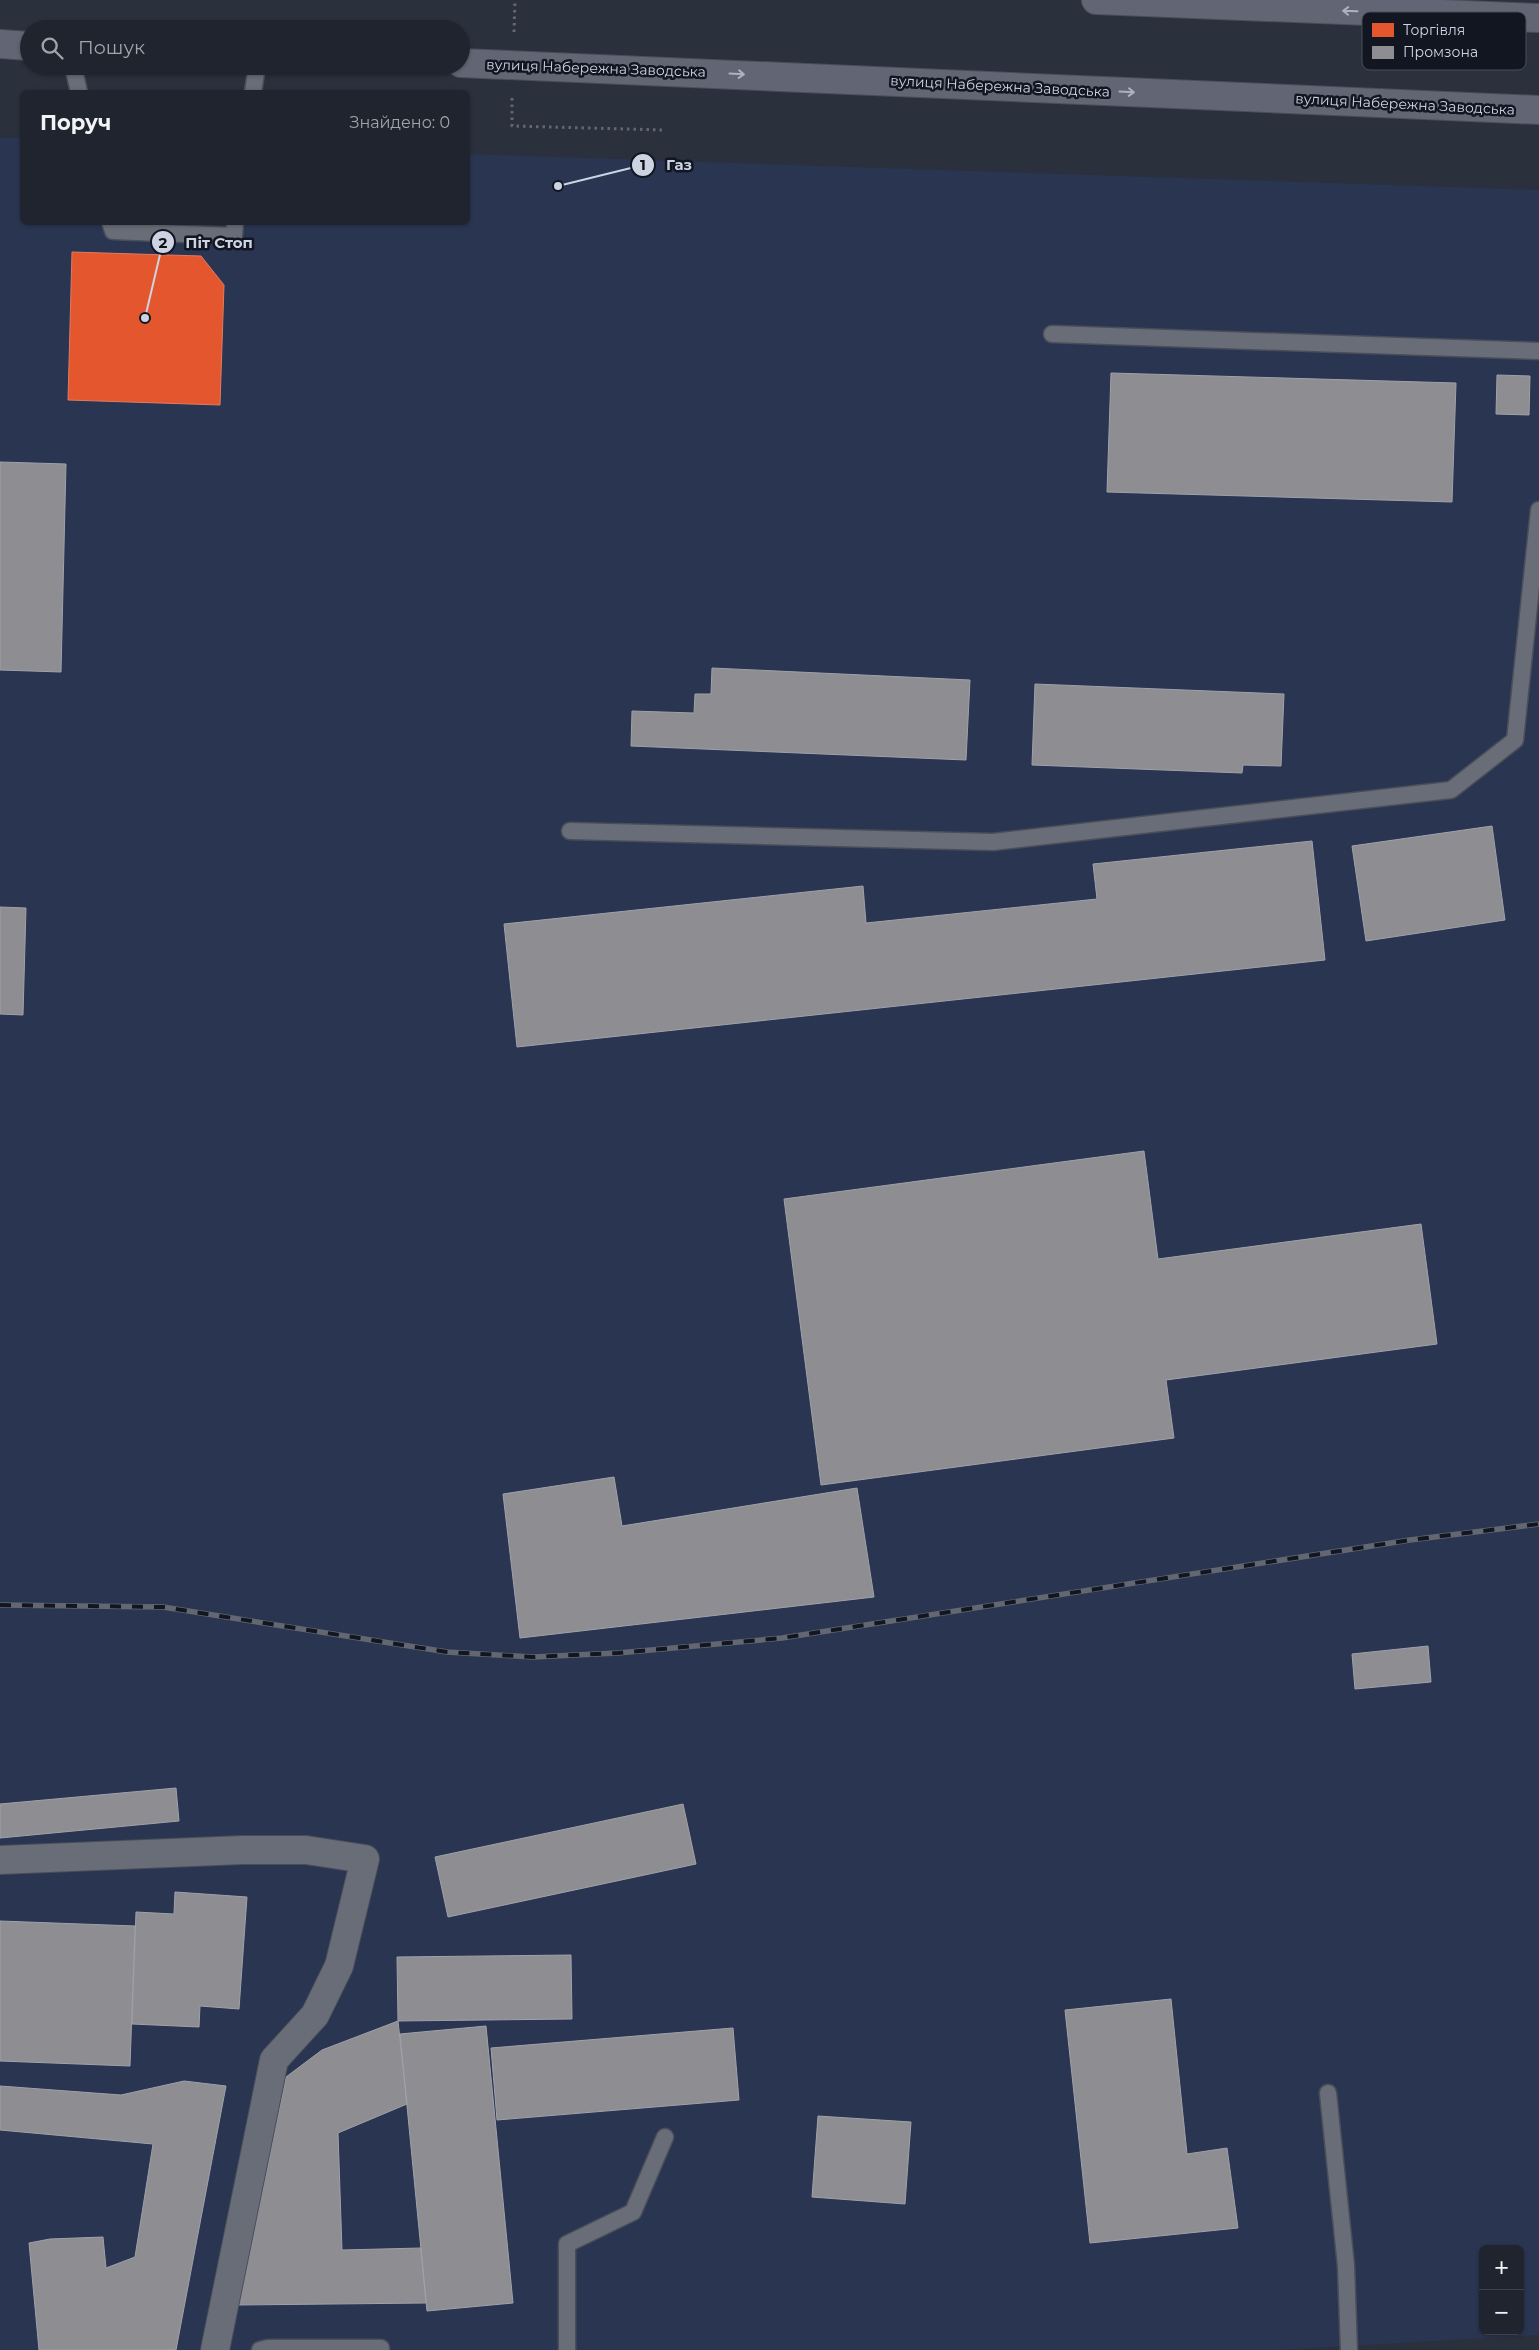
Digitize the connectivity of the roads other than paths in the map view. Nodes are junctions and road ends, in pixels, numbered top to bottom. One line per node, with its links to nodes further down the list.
1 (1096, 0): 2 (main road, one-way to 1)
2 (1391, 12)
3 (1526, 17): 4 (main road, one-way to 3)
4 (1539, 18)
5 (0, 44): 6 (main road)
6 (20, 45)
7 (470, 63): 12 (main road, вулиця Набережна Заводська, one-way to 12)
8 (75, 75): 10 (lane)
9 (256, 75): 11 (lane)
10 (79, 90)
11 (253, 90)
12 (1539, 110)
13 (111, 225): 14 (lane)
14 (236, 225)
15 (1052, 334): 16 (lane)
16 (1539, 351)
17 (1539, 510): 18 (lane)
18 (570, 831)
19 (0, 1860): 23 (street)
20 (1328, 2093): 26 (lane)
21 (665, 2137): 25 (lane)
22 (381, 2348): 24 (lane)
23 (214, 2350)
24 (260, 2350)
25 (567, 2350)
26 (1349, 2350)

